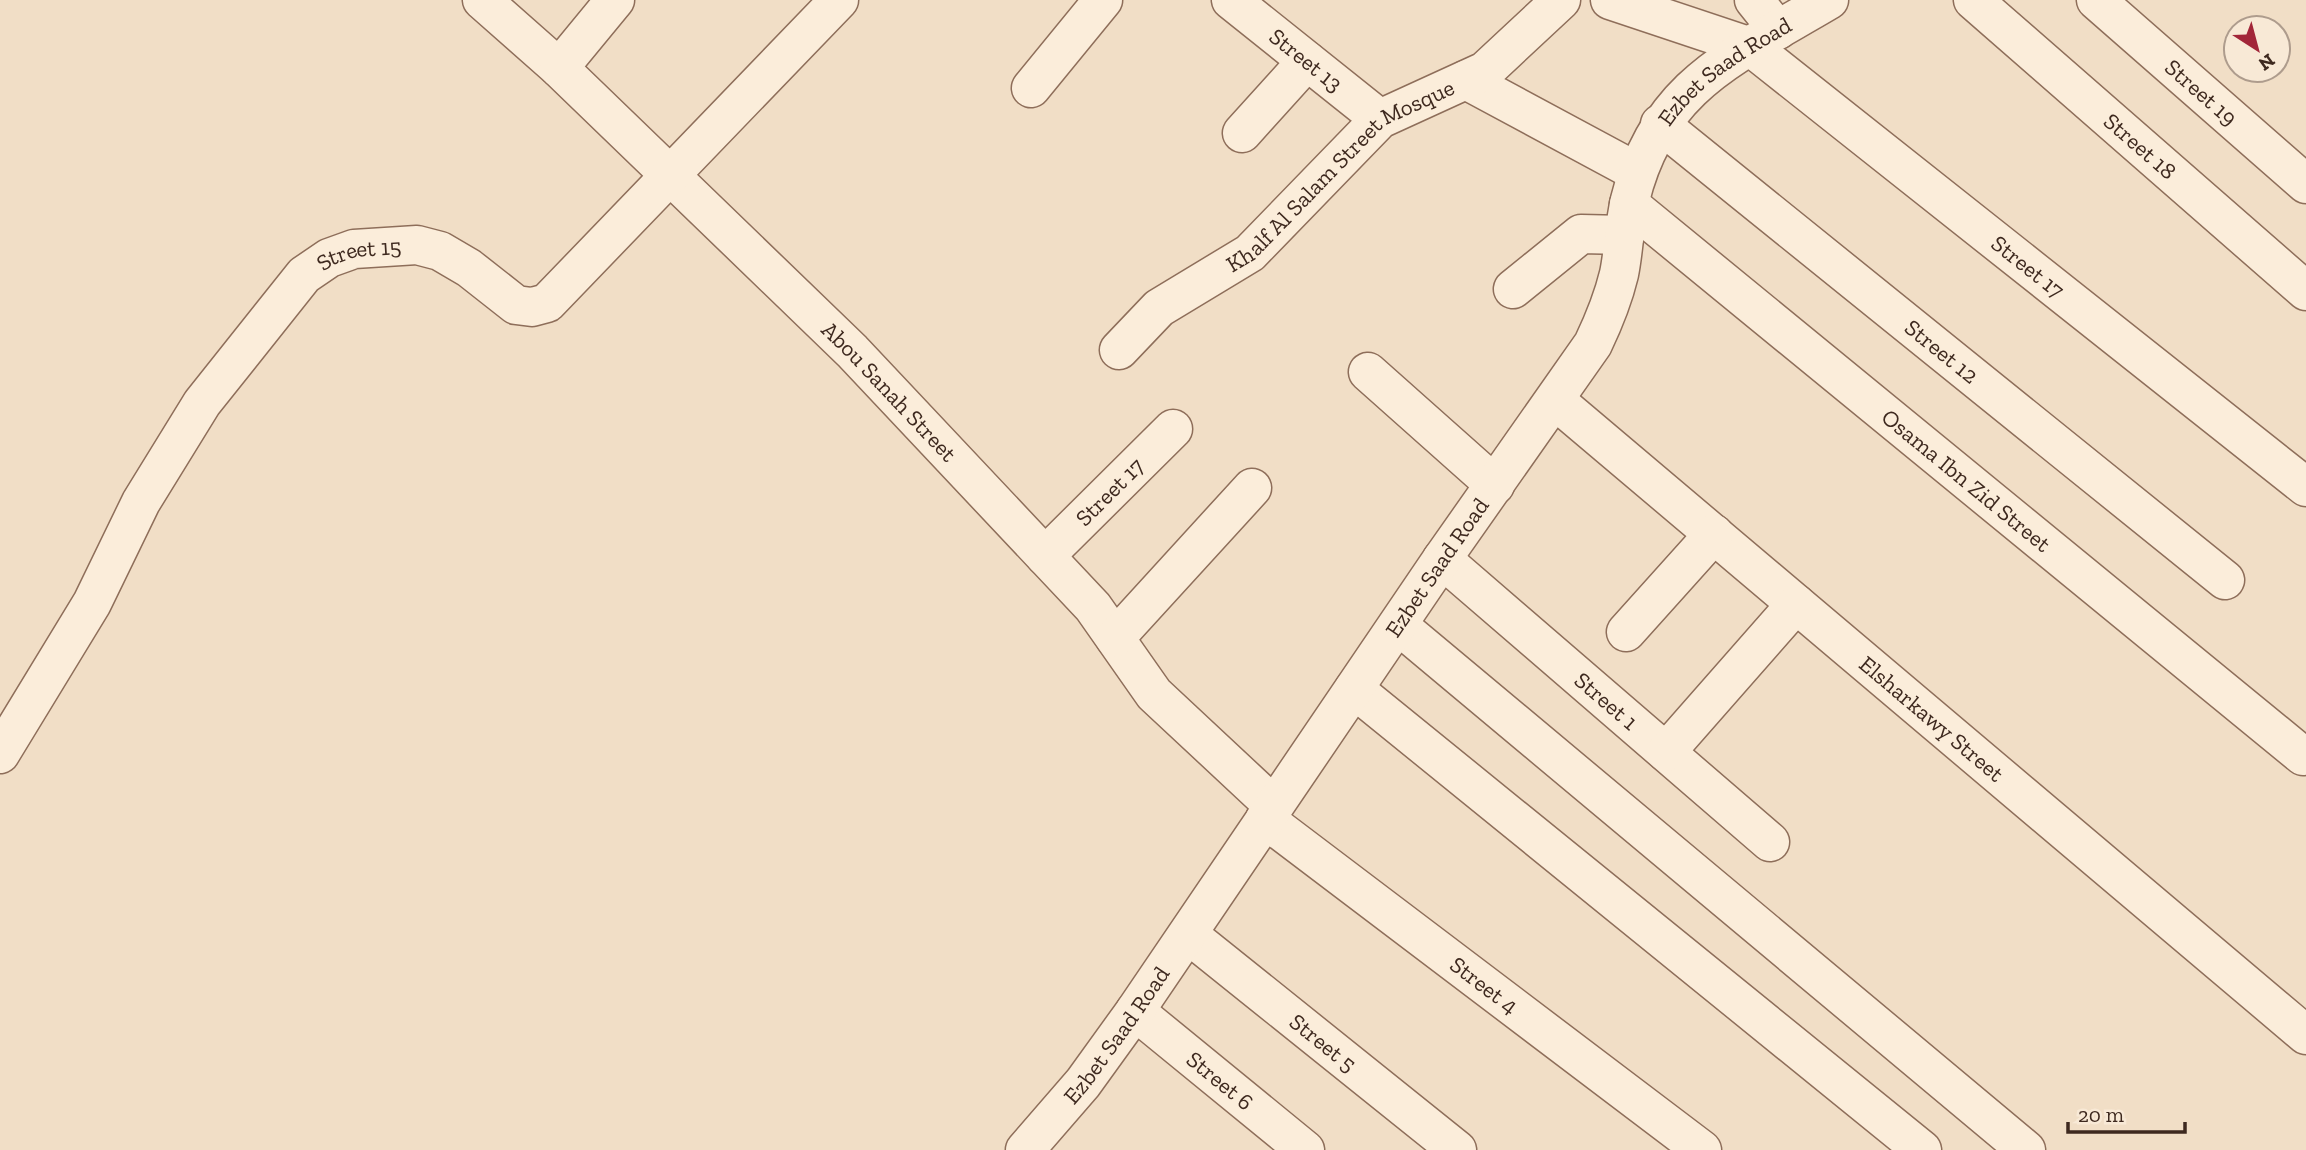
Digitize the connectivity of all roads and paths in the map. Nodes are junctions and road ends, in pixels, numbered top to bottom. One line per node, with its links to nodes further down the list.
1 (482, 0): 14 (street, Abou Sanah Street)
2 (615, 0): 14 (street)
3 (839, 0): 20 (street, Street 15)
4 (1103, 0): 16 (street)
5 (1231, 0): 13 (street, Street 13)
6 (1561, 0): 15 (street, Khalf Al Salam Street Mosque)
7 (1610, 0): 12 (street)
8 (1754, 0): 12 (street)
9 (1829, 0): 12 (street, Ezbet Saad Road)
10 (1973, 0): 24 (street, Street 18)
11 (2096, 0): 21 (street, Street 19)
12 (1765, 39): 18 (street, Ezbet Saad Road); 30 (street, Street 17)
13 (1307, 61): 17 (street, Street 13); 19 (street)
14 (559, 68): 20 (street, Abou Sanah Street)
15 (1466, 80): 17 (street, Khalf Al Salam Street Mosque); 22 (street, Osama Ibn Zid Street)
16 (1031, 88)
17 (1380, 119): 25 (street, Khalf Al Salam Street Mosque)
18 (1660, 124): 22 (street, Ezbet Saad Road); 35 (street, Street 12)
19 (1242, 133)
20 (671, 176): 33 (street, Abou Sanah Street); 42 (street, Street 15)
21 (2306, 184)
22 (1631, 204): 23 (street); 27 (street, Ezbet Saad Road); 43 (street, Osama Ibn Zid Street)
23 (1513, 289)
24 (2306, 292)
25 (1119, 350)
26 (1368, 372): 29 (street)
27 (1556, 401): 29 (street, Ezbet Saad Road); 32 (street, Elsharkawy Street)
28 (1173, 429): 33 (street, Street 17)
29 (1495, 485): 34 (street, Ezbet Saad Road)
30 (2306, 487)
31 (1252, 488): 39 (street)
32 (1714, 534): 36 (street, Elsharkawy Street); 38 (street)
33 (1045, 556): 39 (street, Abou Sanah Street)
34 (1442, 559): 37 (street, Ezbet Saad Road); 41 (street, Street 1)
35 (2225, 580)
36 (1796, 604): 41 (street); 48 (street, Elsharkawy Street)
37 (1398, 625): 40 (street, Ezbet Saad Road); 54 (street)
38 (1626, 632)
39 (1115, 638): 44 (street, Abou Sanah Street)
40 (1354, 689): 44 (street, Ezbet Saad Road); 53 (street)
41 (1666, 752): 45 (street, Street 1)
42 (0, 754)
43 (2303, 756)
44 (1269, 813): 46 (street, Ezbet Saad Road); 52 (street, Street 4)
45 (1770, 842)
46 (1189, 935): 47 (street, Ezbet Saad Road); 51 (street, Street 5)
47 (1135, 1011): 49 (street, Ezbet Saad Road); 50 (street, Street 6)
48 (2306, 1035)
49 (1025, 1150)
50 (1305, 1150)
51 (1457, 1150)
52 (1702, 1150)
53 (1922, 1150)
54 (2026, 1150)

